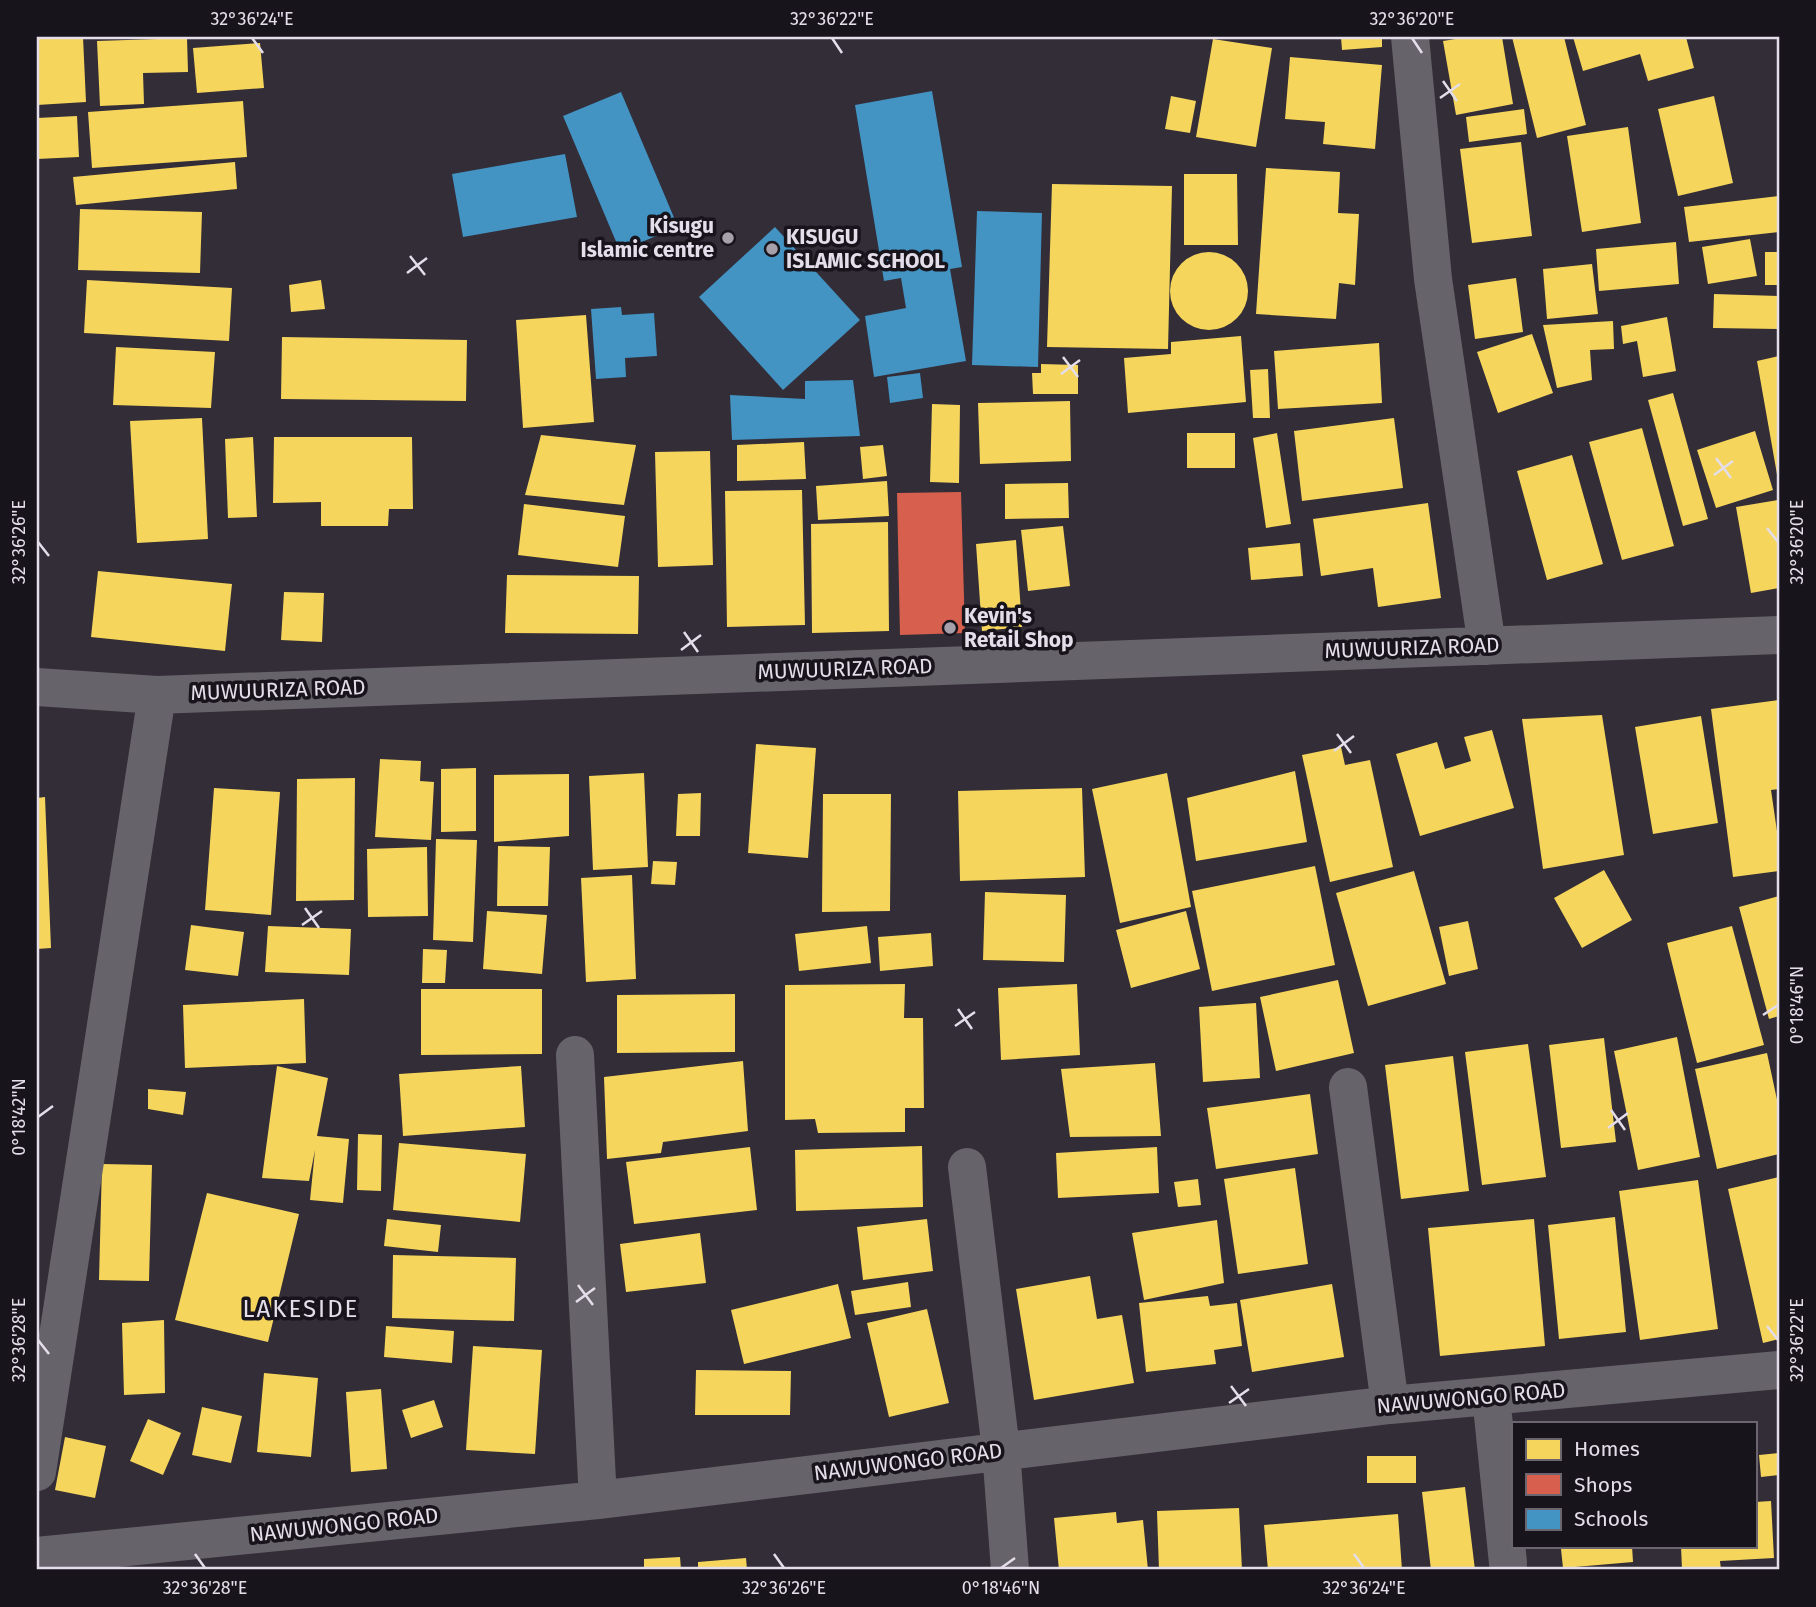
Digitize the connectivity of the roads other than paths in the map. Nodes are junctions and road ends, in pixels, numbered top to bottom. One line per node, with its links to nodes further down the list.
1 (1410, 37): 3 (street)
2 (1779, 635): 3 (street, MUWUURIZA ROAD)
3 (1487, 646): 5 (street, MUWUURIZA ROAD)
4 (37, 687): 5 (street, MUWUURIZA ROAD)
5 (157, 695): 9 (street)
6 (575, 1055): 15 (street)
7 (1348, 1087): 12 (street)
8 (967, 1167): 13 (street)
9 (47, 1340): 14 (street)
10 (1779, 1370): 11 (street, NAWUWONGO ROAD)
11 (1490, 1396): 12 (street, NAWUWONGO ROAD); 17 (street)
12 (1390, 1405): 13 (street, NAWUWONGO ROAD)
13 (1001, 1450): 15 (street, NAWUWONGO ROAD); 18 (street)
14 (37, 1472)
15 (598, 1500): 16 (street, NAWUWONGO ROAD)
16 (37, 1556)
17 (1508, 1563)
18 (1010, 1570)

